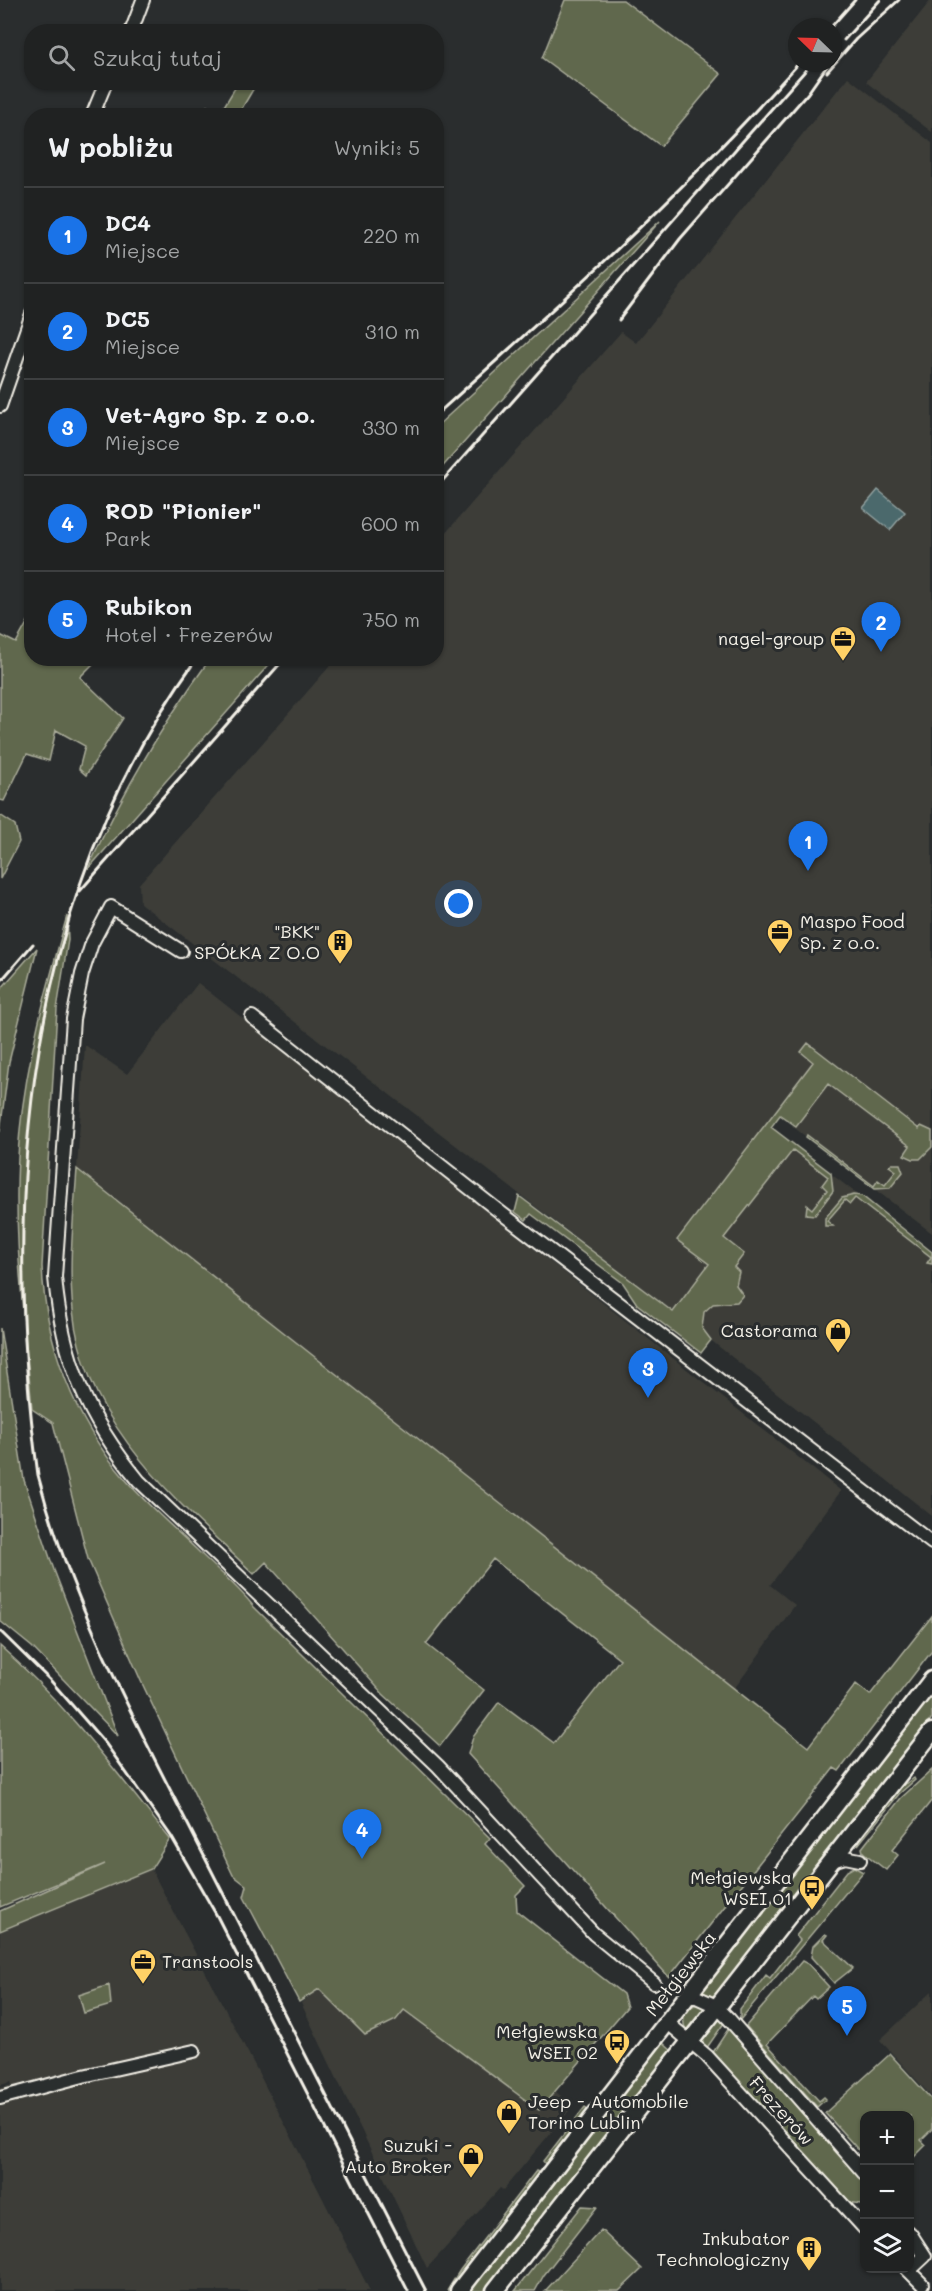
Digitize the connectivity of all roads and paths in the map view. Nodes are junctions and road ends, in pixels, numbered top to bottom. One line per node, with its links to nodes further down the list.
1 (143, 0): 2 (street)
2 (134, 24)
3 (103, 90): 4 (street)
4 (95, 108)
5 (24, 337): 6 (street)
6 (0, 406)
7 (181, 951): 12 (street)
8 (252, 1017): 9 (street)
9 (932, 1543)
10 (932, 1680): 13 (main road, Mełgiewska)
11 (932, 1732): 14 (main road)
12 (654, 1983)
13 (690, 1994): 14 (street, Frezerów); 15 (main road, Mełgiewska)
14 (717, 2006): 16 (main road); 19 (street, Frezerów)
15 (668, 2023): 16 (street, Frezerów); 25 (main road, Mełgiewska)
16 (690, 2041): 20 (street, Frezerów); 26 (main road)
17 (194, 2051): 18 (street)
18 (0, 2098)
19 (860, 2168)
20 (859, 2213)
21 (914, 2240): 22 (street)
22 (914, 2265)
23 (911, 2273): 24 (street)
24 (922, 2284)
25 (459, 2291)
26 (495, 2291)

